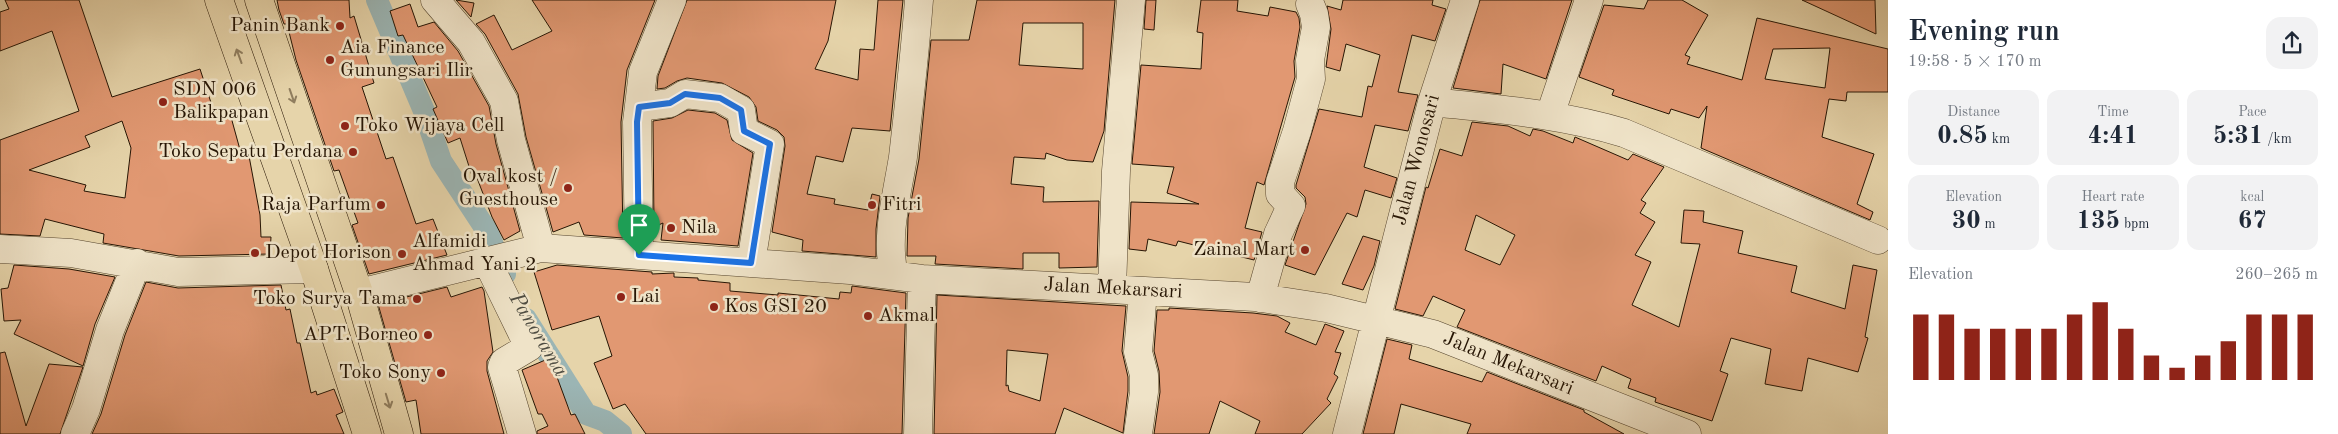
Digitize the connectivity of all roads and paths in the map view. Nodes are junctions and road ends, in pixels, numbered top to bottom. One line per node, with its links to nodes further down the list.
1 (219, 0): 19 (main road, one-way to 1)
2 (259, 0): 24 (main road, one-way to 24)
3 (435, 0): 16 (street)
4 (672, 0): 11 (street)
5 (919, 0): 20 (street)
6 (1131, 0): 22 (street)
7 (1464, 0): 10 (street, Jalan Wonosari)
8 (1589, 0): 12 (street)
9 (1310, 4): 25 (street)
10 (1432, 102): 12 (street); 26 (street, Jalan Wonosari)
11 (639, 107): 15 (street); 18 (street)
12 (1550, 115): 13 (street)
13 (1878, 240)
14 (1, 255): 17 (street)
15 (639, 255): 16 (street, Jalan Mekarsari); 18 (street, Jalan Mekarsari)
16 (512, 256): 24 (street, Jalan Mekarsari); 30 (street)
17 (137, 263): 19 (street); 27 (street)
18 (751, 263): 20 (street, Jalan Mekarsari)
19 (314, 268): 28 (main road)
20 (894, 275): 21 (street, Jalan Mekarsari)
21 (922, 278): 22 (street, Jalan Mekarsari); 31 (street)
22 (1112, 289): 23 (street, Jalan Mekarsari)
23 (1143, 291): 25 (street, Jalan Mekarsari); 32 (street)
24 (359, 293): 29 (main road, one-way to 29)
25 (1260, 298): 26 (street, Jalan Mekarsari)
26 (1375, 321): 33 (street, Jalan Wonosari); 34 (street, Jalan Mekarsari)
27 (75, 434)
28 (367, 434)
29 (399, 434)
30 (522, 434)
31 (918, 434)
32 (1138, 434)
33 (1347, 434)
34 (1687, 434)

